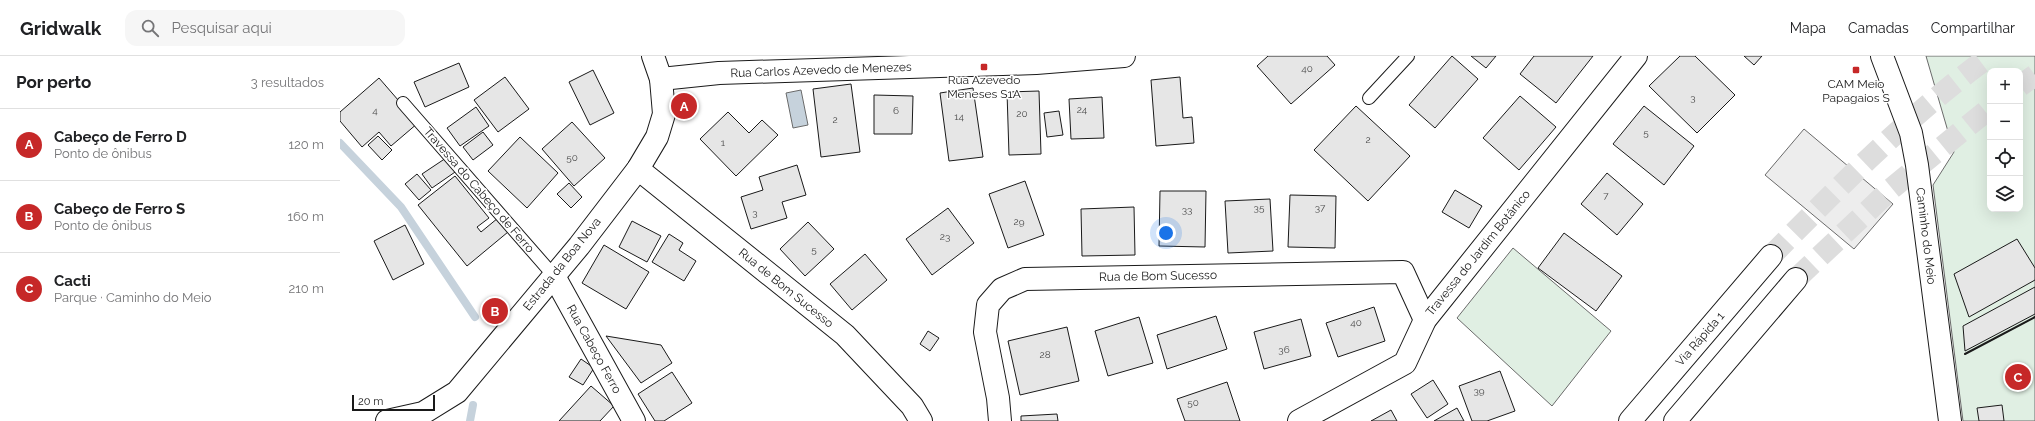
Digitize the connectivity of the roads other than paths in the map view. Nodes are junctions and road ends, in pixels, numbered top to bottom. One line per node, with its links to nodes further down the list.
1 (653, 56): 6 (main road, Estrada da Boa Nova)
2 (1124, 56): 6 (main road, Rua Carlos Azevedo de Menezes)
3 (1408, 56): 7 (lane)
4 (1636, 56): 13 (main road, Travessa do Jardim Botânico)
5 (1882, 56): 21 (main road, Caminho do Meio)
6 (661, 79): 9 (main road, Estrada da Boa Nova)
7 (1369, 98)
8 (403, 103): 11 (lane, Travessa do Cabeço de Ferro)
9 (638, 169): 11 (main road, Estrada da Boa Nova); 16 (main road, Rua de Bom Sucesso)
10 (1771, 256): 19 (main road, Via Rápida 1)
11 (554, 276): 14 (main road, Estrada da Boa Nova); 15 (main road, Rua Cabeço Ferro)
12 (1796, 279): 20 (main road)
13 (1425, 320): 17 (main road, Rua de Bom Sucesso); 18 (main road, Travessa do Jardim Botânico)
14 (387, 421)
15 (634, 421)
16 (921, 421)
17 (1000, 421)
18 (1299, 421)
19 (1630, 421)
20 (1675, 421)
21 (1950, 421)

